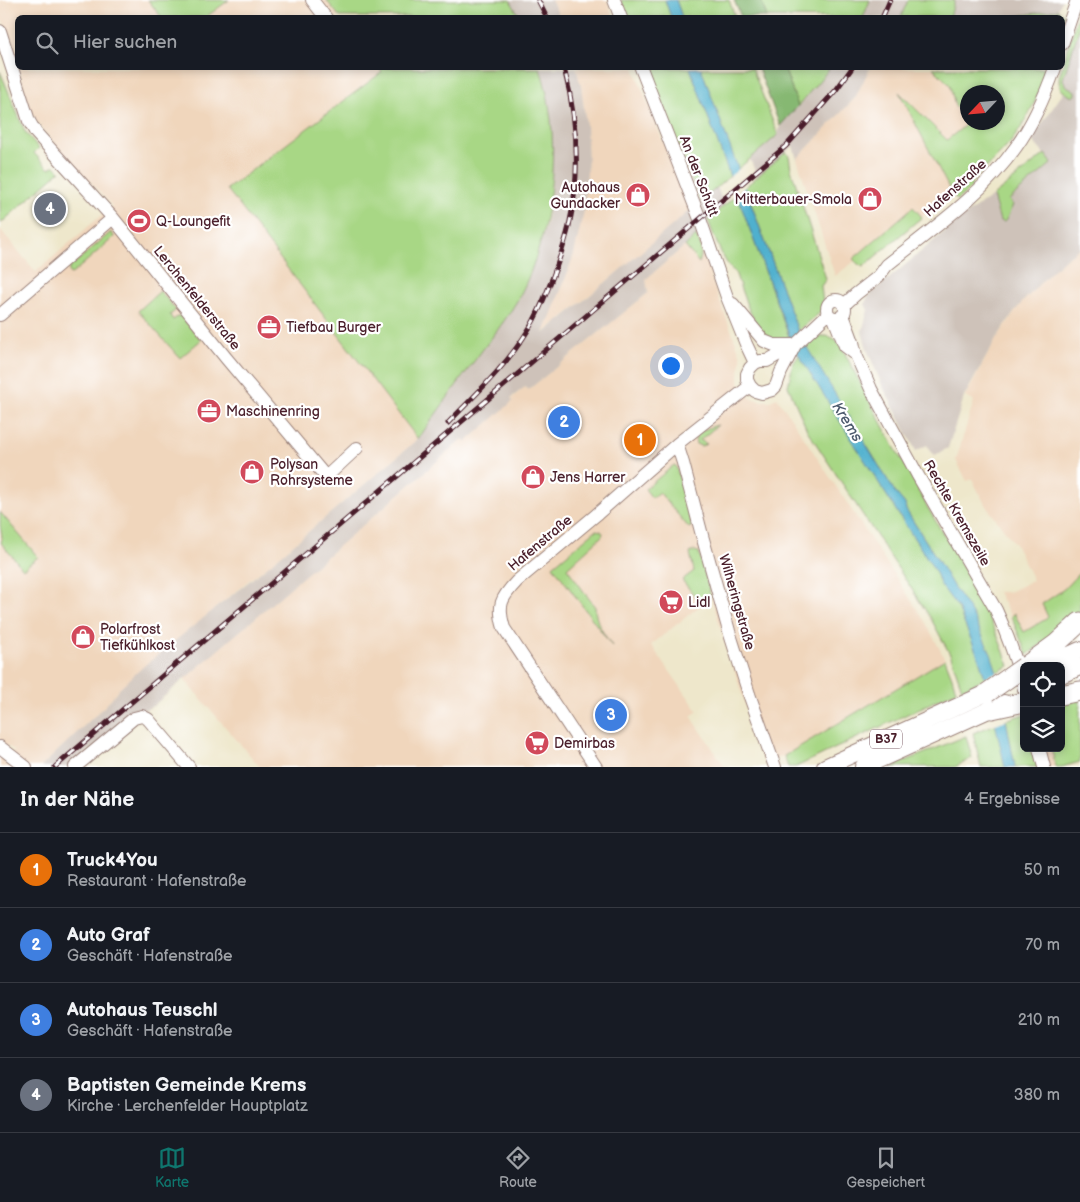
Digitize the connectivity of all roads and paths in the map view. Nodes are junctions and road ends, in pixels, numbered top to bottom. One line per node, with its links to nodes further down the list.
1 (312, 0): 4 (street)
2 (614, 0): 5 (street)
3 (1076, 0): 7 (street)
4 (324, 15)
5 (620, 15)
6 (0, 31): 10 (street)
7 (1065, 35)
8 (642, 70): 11 (street, An der Schütt)
9 (1054, 70): 12 (street, Hafenstraße)
10 (113, 218): 13 (street); 19 (street, Lerchenfelderstraße)
11 (727, 297): 14 (street, An der Schütt); 15 (street, An der Schütt)
12 (835, 312): 14 (street, Hafenstraße); 25 (street, Rechte Kremszeile)
13 (0, 315)
14 (795, 345): 15 (street, Hafenstraße); 16 (street, Hafenstraße)
15 (765, 360): 16 (street); 17 (street)
16 (780, 375): 17 (street, Hafenstraße)
17 (750, 386): 18 (street, Hafenstraße)
18 (677, 444): 38 (street, Hafenstraße); 39 (street, Wilheringstraße)
19 (357, 448)
20 (1080, 622): 22 (highway)
21 (1080, 650): 23 (main road)
22 (1035, 662)
23 (1041, 662)
24 (1080, 667): 27 (main road)
25 (1020, 674)
26 (1020, 674): 31 (highway, bridge)
27 (1065, 674)
28 (1080, 691): 30 (highway)
29 (1020, 694): 31 (main road, B37)
30 (1065, 694)
31 (989, 701): 32 (highway); 40 (main road, B37); 41 (main road, B37)
32 (1020, 702)
33 (0, 747): 35 (street)
34 (1040, 752): 42 (street)
35 (26, 767)
36 (75, 767): 37 (street)
37 (190, 767)
38 (596, 767)
39 (775, 767)
40 (825, 767)
41 (863, 767)
42 (1044, 767)

